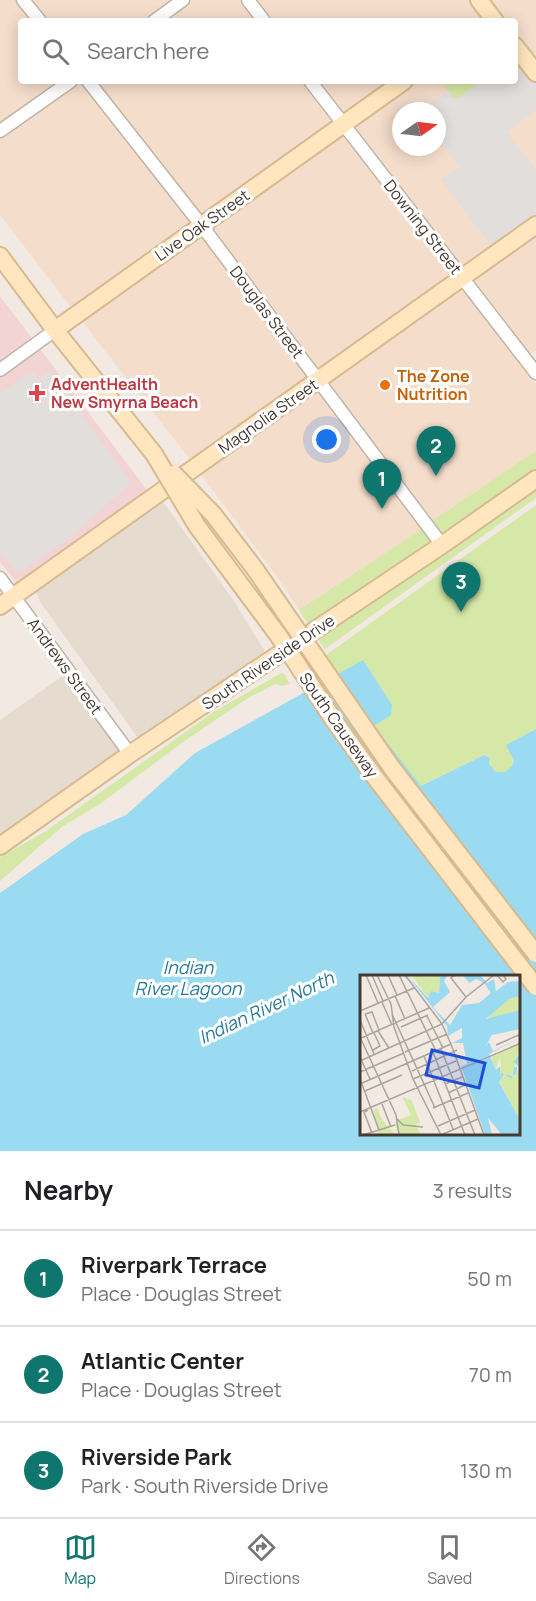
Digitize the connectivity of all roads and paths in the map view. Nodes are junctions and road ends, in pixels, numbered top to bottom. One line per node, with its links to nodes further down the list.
1 (23, 0): 5 (street)
2 (183, 0): 6 (street)
3 (248, 0): 7 (street)
4 (479, 0): 8 (street)
5 (38, 18)
6 (158, 18)
7 (262, 18)
8 (491, 18)
9 (518, 50): 10 (street)
10 (536, 73)
11 (67, 84): 16 (street)
12 (90, 84): 18 (street, Douglas Street)
13 (312, 84): 15 (street, Downing Street)
14 (400, 84): 15 (street, Live Oak Street)
15 (343, 124): 18 (street, Live Oak Street); 20 (street, Downing Street)
16 (0, 131)
17 (536, 225): 20 (street, Magnolia Street)
18 (202, 226): 21 (street, Live Oak Street); 24 (street, Douglas Street)
19 (0, 256): 21 (street, South Causeway)
20 (463, 276): 23 (street, Downing Street); 24 (street, Magnolia Street)
21 (55, 330): 22 (street, Live Oak Street); 25 (street, South Causeway)
22 (0, 370)
23 (536, 373)
24 (318, 380): 27 (street, Douglas Street); 29 (street, Magnolia Street)
25 (154, 454): 33 (street, South Causeway, bridge); 34 (street, South Causeway, bridge)
26 (536, 479): 27 (street, South Riverside Drive)
27 (442, 546): 31 (street, South Riverside Drive)
28 (0, 578): 29 (street, Andrews Street)
29 (14, 596): 30 (street, Magnolia Street); 31 (street, Andrews Street)
30 (0, 606)
31 (130, 754): 32 (street, South Riverside Drive)
32 (0, 846)
33 (536, 954)
34 (536, 987)

